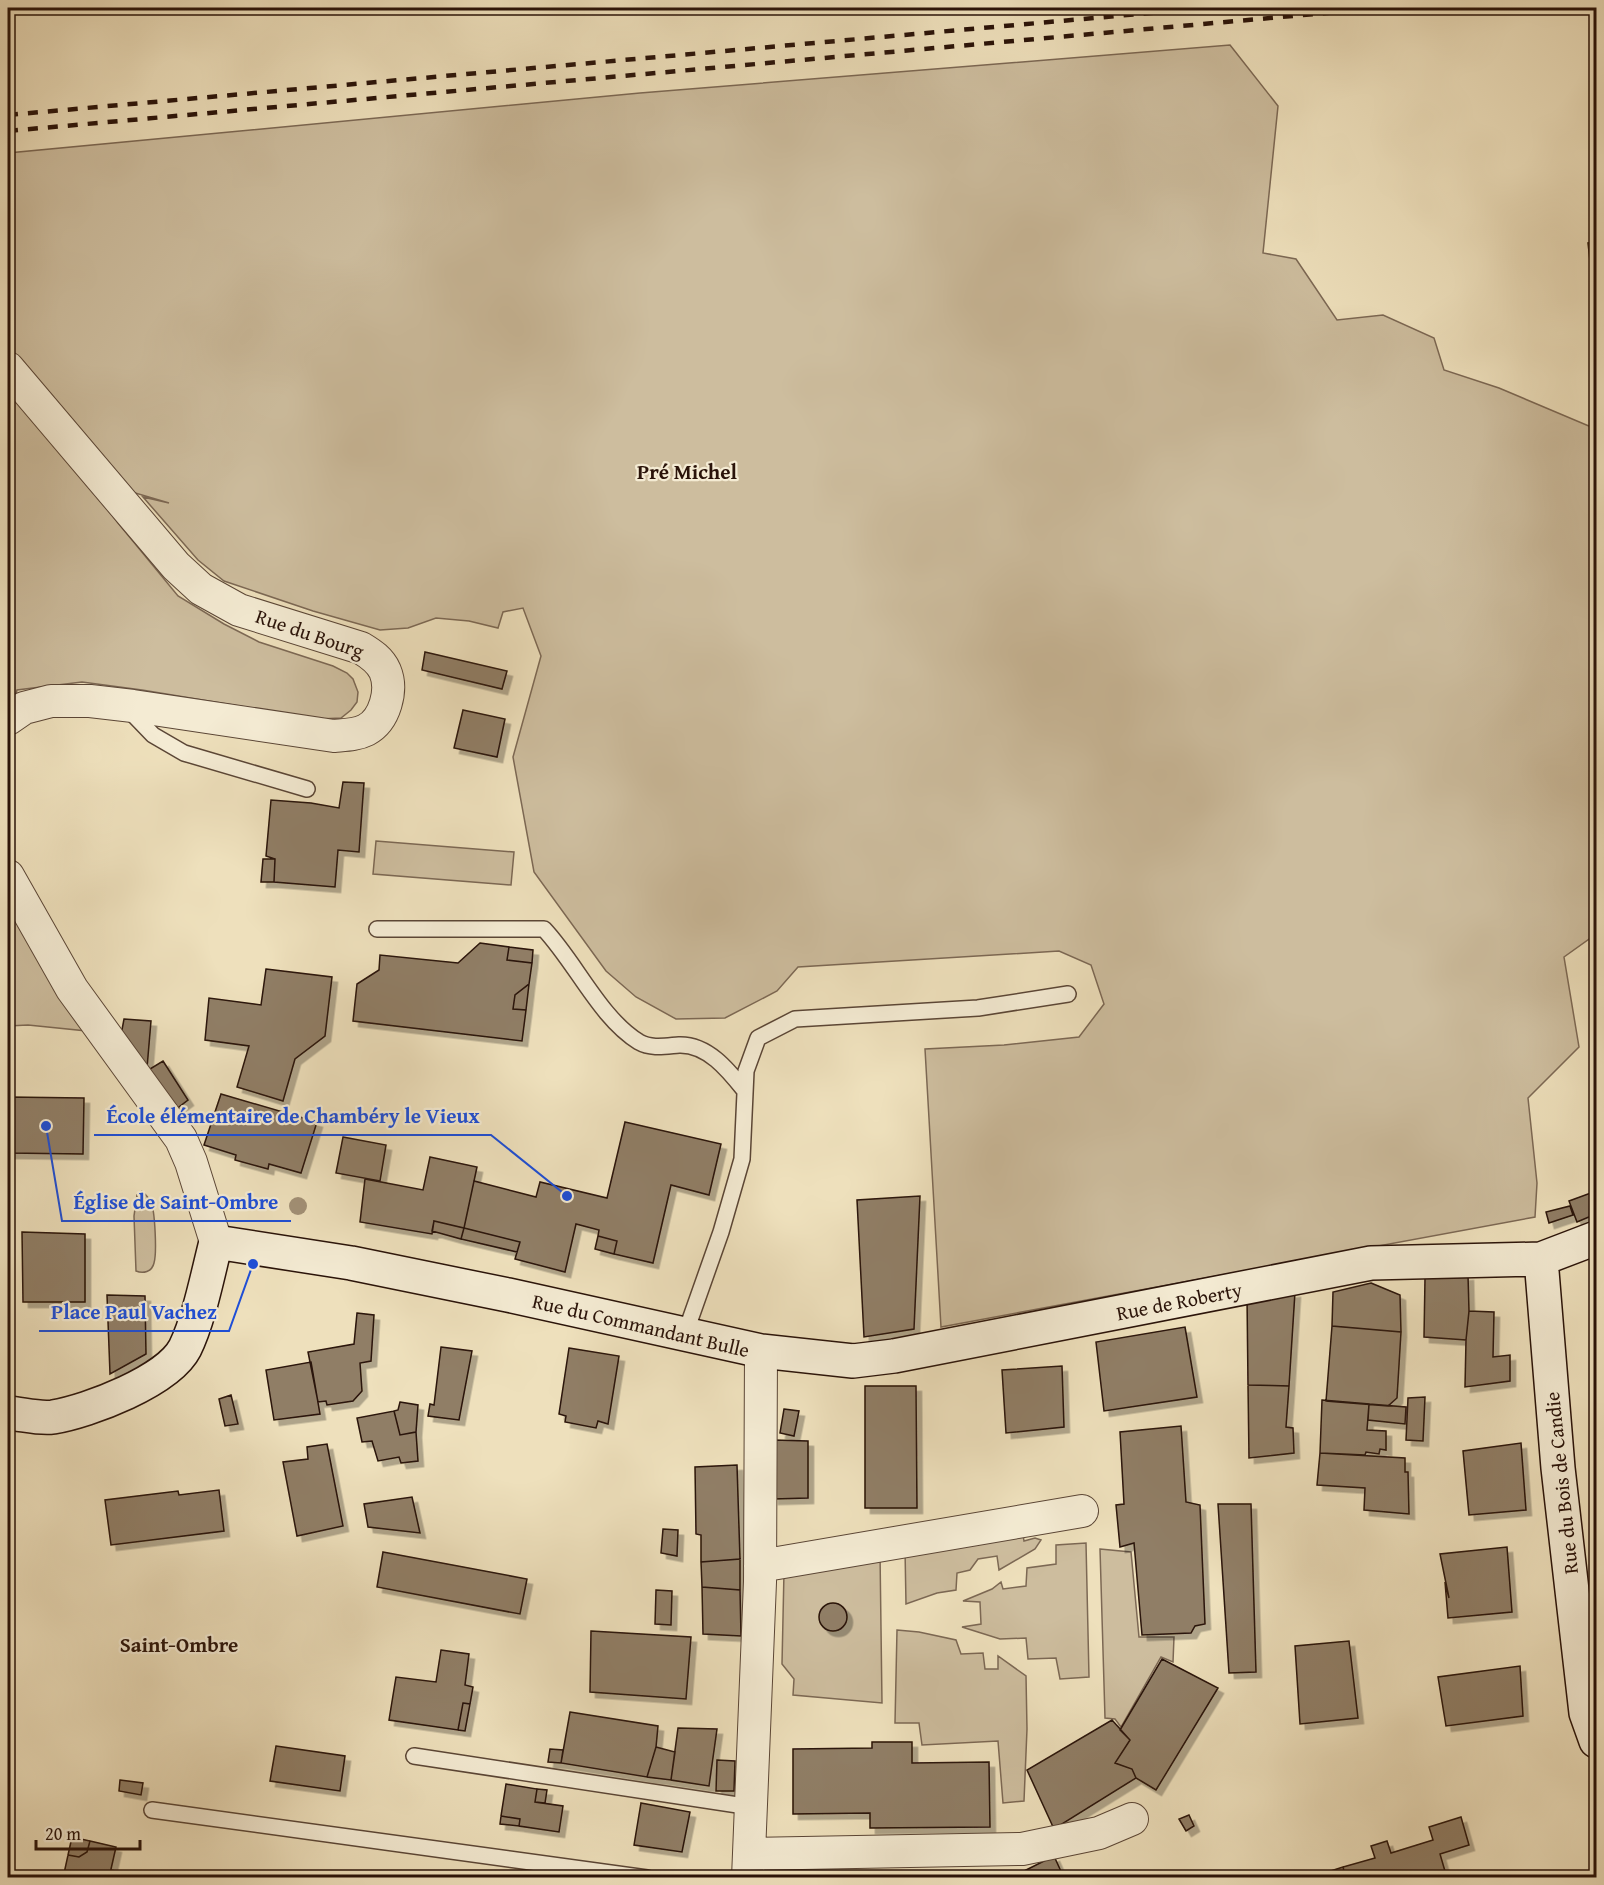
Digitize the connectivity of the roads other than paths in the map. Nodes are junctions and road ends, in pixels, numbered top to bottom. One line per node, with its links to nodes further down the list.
1 (8, 368): 2 (street, Rue du Bourg)
2 (124, 705): 3 (street, Rue du Bourg); 4 (lane)
3 (8, 719)
4 (307, 789)
5 (8, 876): 10 (street)
6 (377, 929): 8 (lane)
7 (1068, 994): 8 (lane)
8 (745, 1091): 12 (lane)
9 (1595, 1240): 11 (street, Rue de Roberty)
10 (216, 1242): 12 (street, Rue du Commandant Bulle); 14 (street)
11 (1541, 1259): 13 (street, Rue de Roberty); 17 (street, Rue du Bois de Candie)
12 (685, 1334): 13 (street, Rue du Commandant Bulle)
13 (761, 1351): 16 (street, Rue du Commandant Bulle)
14 (8, 1413)
15 (1082, 1511): 16 (street)
16 (760, 1566): 19 (street, Rue du Commandant Bulle)
17 (1596, 1741)
18 (414, 1756): 19 (lane)
19 (751, 1807): 22 (street, Rue du Commandant Bulle)
20 (152, 1810): 23 (lane)
21 (1132, 1819): 22 (street)
22 (749, 1866)
23 (647, 1878)

